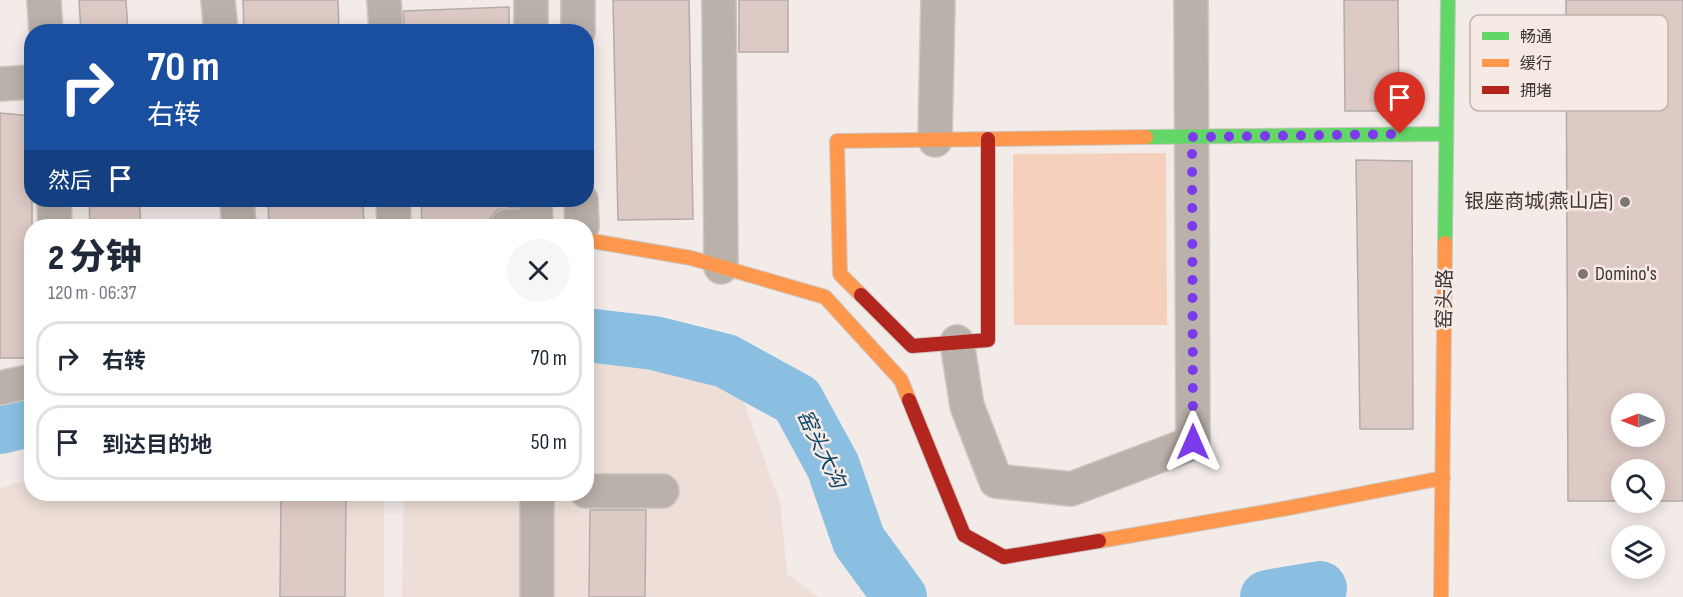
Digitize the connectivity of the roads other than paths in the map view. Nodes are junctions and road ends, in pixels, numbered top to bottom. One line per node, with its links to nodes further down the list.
1 (44, 0): 10 (street)
2 (218, 0): 11 (street)
3 (384, 0): 12 (street)
4 (531, 0): 13 (street)
5 (578, 0): 14 (street)
6 (719, 0): 22 (street)
7 (938, 0): 20 (street)
8 (1191, 0): 18 (street)
9 (1448, 0): 17 (street, 窑头路)
10 (46, 24)
11 (220, 24)
12 (386, 24)
13 (531, 24)
14 (578, 24)
15 (24, 82): 16 (street)
16 (0, 84)
17 (1446, 134): 18 (street); 26 (street, 窑头路)
18 (1192, 137): 19 (street); 23 (street)
19 (988, 139): 20 (street); 23 (street)
20 (935, 140): 23 (street)
21 (594, 241): 22 (street)
22 (721, 267): 26 (street)
23 (957, 342)
24 (24, 383): 25 (street)
25 (0, 388)
26 (1443, 478): 31 (street, 窑头路)
27 (594, 491): 28 (street)
28 (662, 491)
29 (537, 501): 30 (street)
30 (537, 597)
31 (1441, 597)

